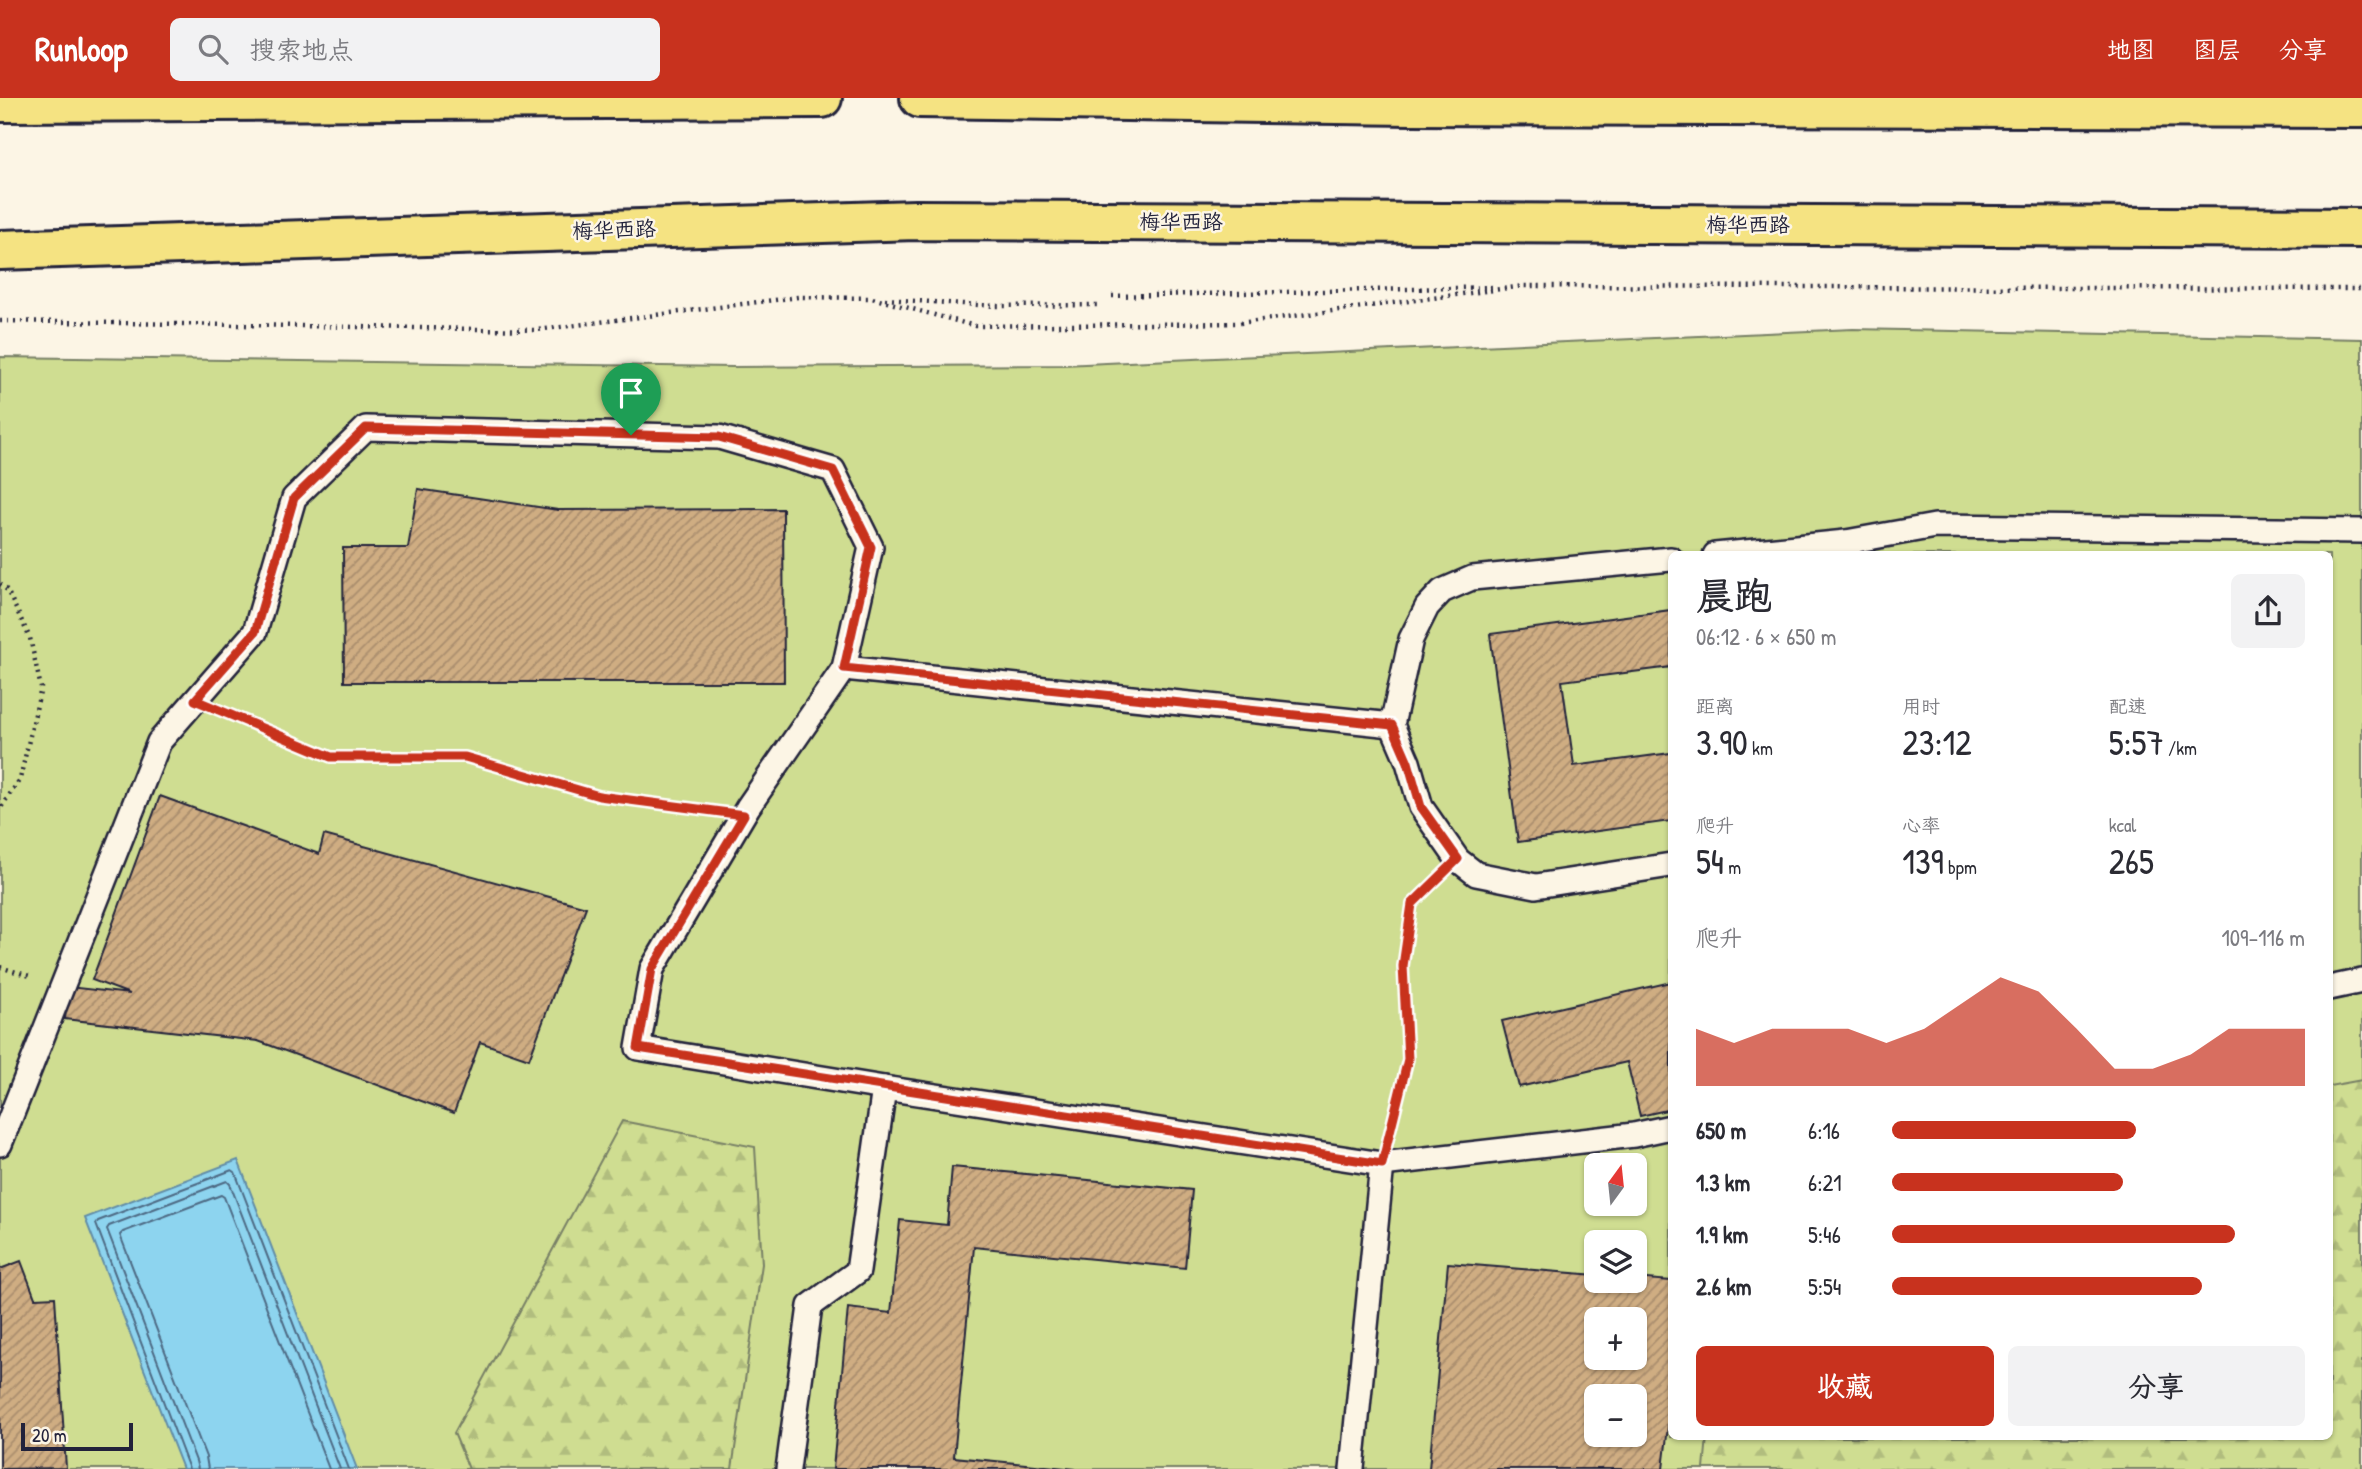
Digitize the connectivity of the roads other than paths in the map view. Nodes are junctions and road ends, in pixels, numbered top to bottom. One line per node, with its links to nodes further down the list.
1 (822, 98): 3 (main road)
2 (920, 98): 4 (main road)
3 (0, 102)
4 (2362, 108)
5 (2362, 228): 6 (main road, 梅华西路)
6 (0, 250)
7 (2362, 531): 8 (lane)
8 (1848, 548): 9 (lane)
9 (1791, 551)
10 (1668, 559): 12 (lane)
11 (844, 668): 12 (lane); 16 (lane); 18 (lane)
12 (1392, 725): 13 (lane)
13 (1668, 865)
14 (2362, 981): 15 (lane)
15 (2333, 987)
16 (884, 1088): 19 (lane); 20 (lane)
17 (1668, 1128): 19 (lane)
18 (0, 1144)
19 (1382, 1164): 21 (lane)
20 (788, 1469)
21 (1352, 1469)

